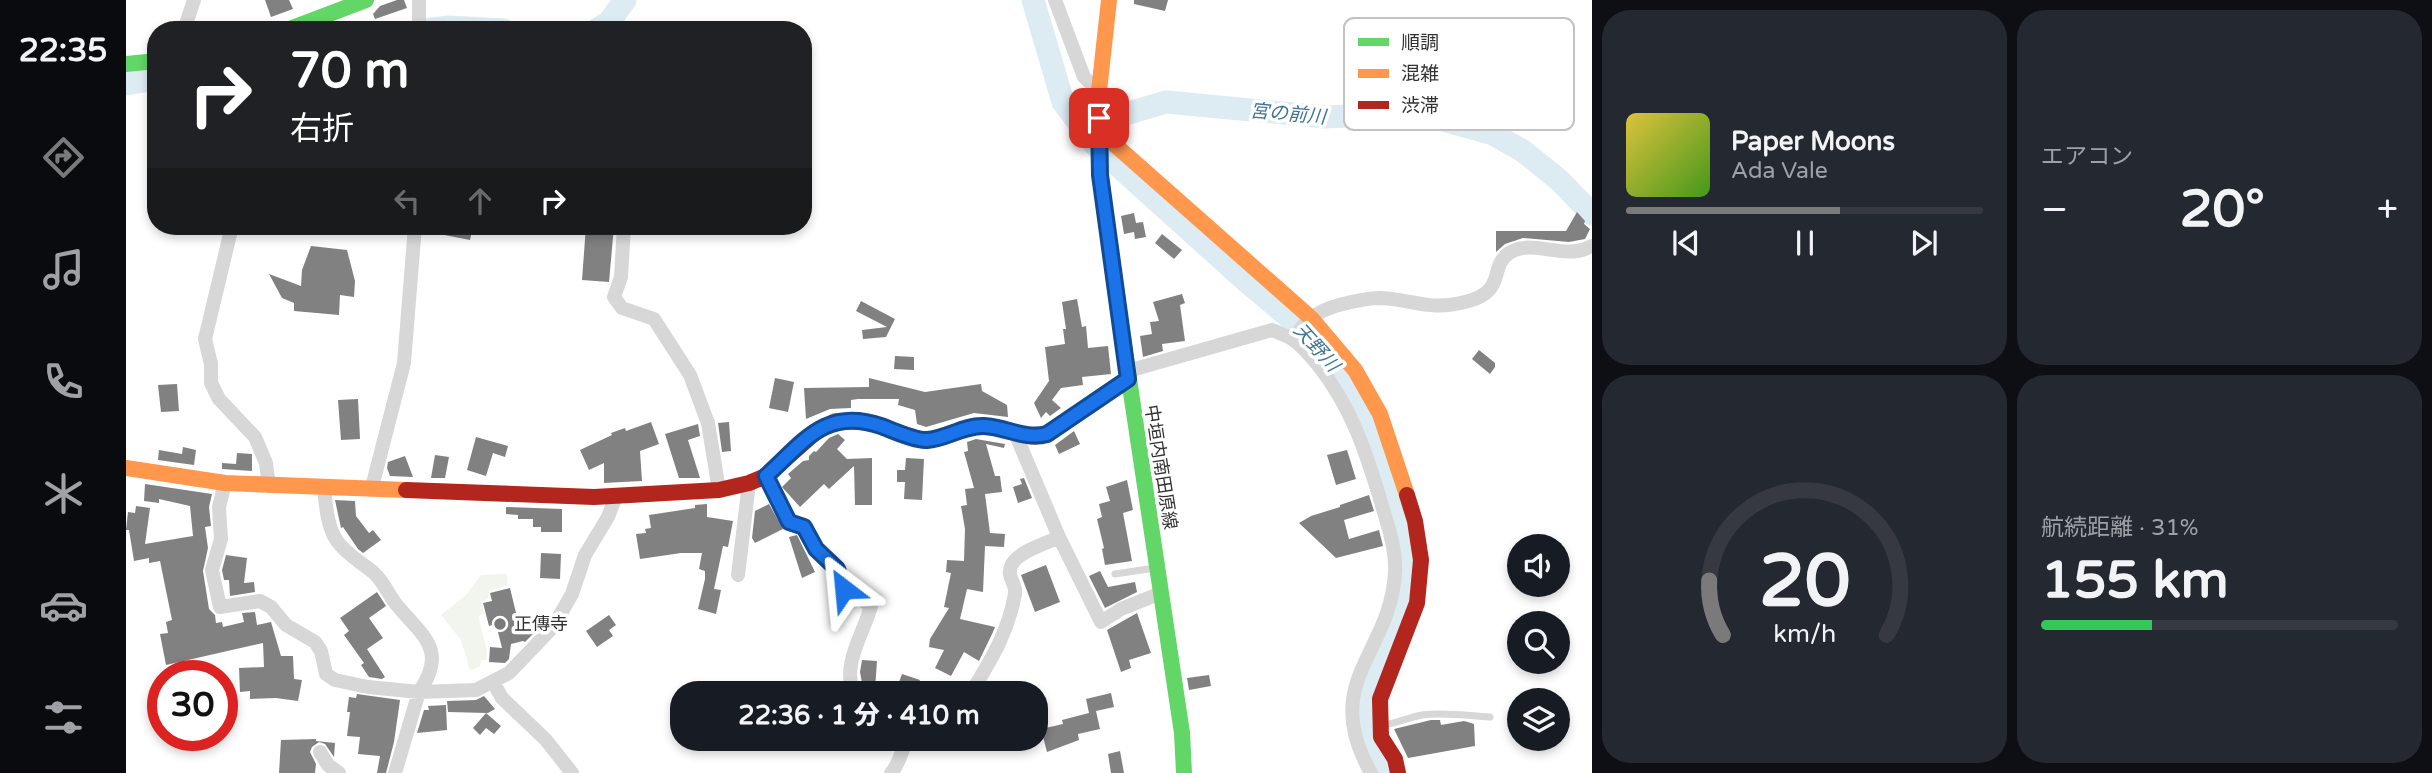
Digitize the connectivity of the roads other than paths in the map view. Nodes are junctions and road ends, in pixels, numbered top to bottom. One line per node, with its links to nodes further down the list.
1 (194, 0): 6 (street)
2 (366, 0): 7 (main road)
3 (419, 0): 8 (street)
4 (1055, 0): 11 (street)
5 (1109, 0): 11 (main road, 中垣内南田原線)
6 (187, 21)
7 (310, 21)
8 (419, 21)
9 (147, 62): 10 (main road)
10 (126, 64)
11 (1099, 91): 21 (main road, 中垣内南田原線)
12 (1113, 109): 19 (main road)
13 (230, 235): 27 (street)
14 (414, 235): 28 (street)
15 (623, 235): 30 (street)
16 (1592, 246): 17 (street)
17 (1566, 252): 18 (street); 19 (street)
18 (1592, 260)
19 (1311, 318): 20 (street); 42 (main road)
20 (1292, 339): 21 (street); 43 (street)
21 (1128, 375): 22 (main road); 33 (main road, 中垣内南田原線)
22 (1015, 433): 24 (main road); 32 (street)
23 (126, 467): 25 (main road)
24 (766, 476): 26 (main road); 37 (street)
25 (225, 483): 27 (main road); 40 (street)
26 (749, 483): 30 (main road); 35 (street)
27 (270, 485): 29 (main road)
28 (373, 487): 29 (main road); 31 (main road)
29 (324, 488): 40 (street)
30 (719, 490): 31 (main road)
31 (615, 496): 39 (street)
32 (1059, 537): 36 (street); 38 (street)
33 (1158, 568): 34 (lane); 36 (main road, 中垣内南田原線)
34 (1115, 574)
35 (738, 575)
36 (1161, 593): 50 (main road, 中垣内南田原線)
37 (851, 681)
38 (978, 681)
39 (493, 682): 40 (street); 48 (street)
40 (419, 692): 47 (street)
41 (1490, 717): 42 (lane)
42 (1381, 731): 43 (street); 52 (main road)
43 (1356, 744): 51 (street)
44 (902, 751): 49 (street)
45 (320, 752): 46 (street)
46 (340, 773)
47 (395, 773)
48 (572, 773)
49 (891, 773)
50 (1184, 773)
51 (1370, 773)
52 (1398, 773)

